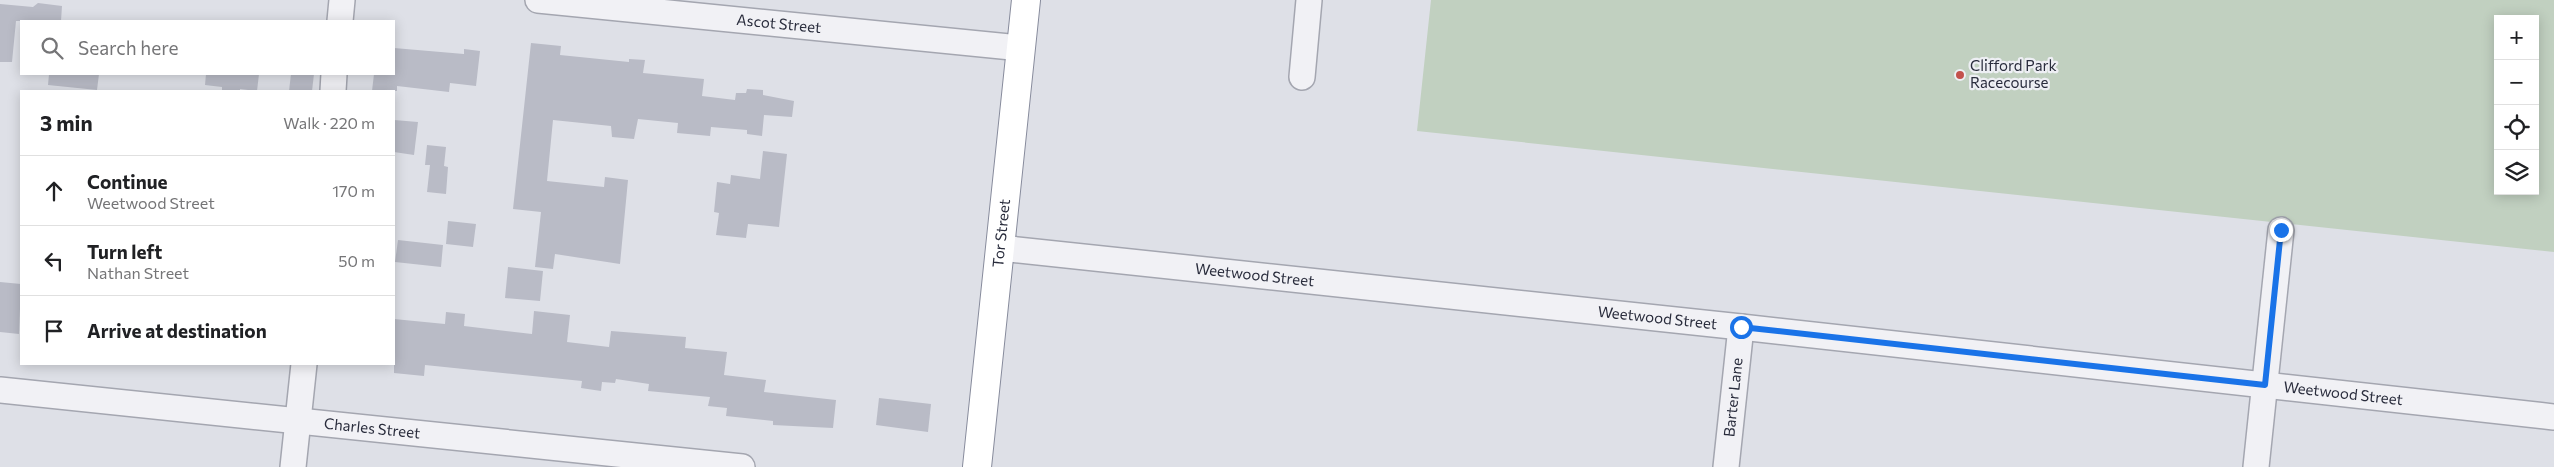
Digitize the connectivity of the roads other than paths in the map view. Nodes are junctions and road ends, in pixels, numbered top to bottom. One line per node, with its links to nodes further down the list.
1 (342, 0): 6 (street)
2 (538, 0): 5 (street, Ascot Street)
3 (1026, 0): 7 (highway, Tor Street)
4 (1309, 0): 9 (street)
5 (600, 3): 7 (street, Ascot Street)
6 (340, 20)
7 (1021, 48): 12 (highway, Tor Street)
8 (334, 75): 10 (street)
9 (1302, 77)
10 (333, 90)
11 (2281, 230): 15 (street)
12 (1000, 248): 13 (street, Weetwood Street); 21 (highway, Tor Street)
13 (1741, 327): 15 (street, Weetwood Street); 22 (street, Barter Lane)
14 (304, 365): 18 (street)
15 (2265, 385): 17 (street, Weetwood Street); 23 (street)
16 (0, 390): 18 (street, Charles Street)
17 (2554, 417)
18 (298, 422): 19 (street); 20 (street, Charles Street)
19 (293, 467)
20 (742, 467)
21 (977, 467)
22 (1726, 467)
23 (2256, 467)

